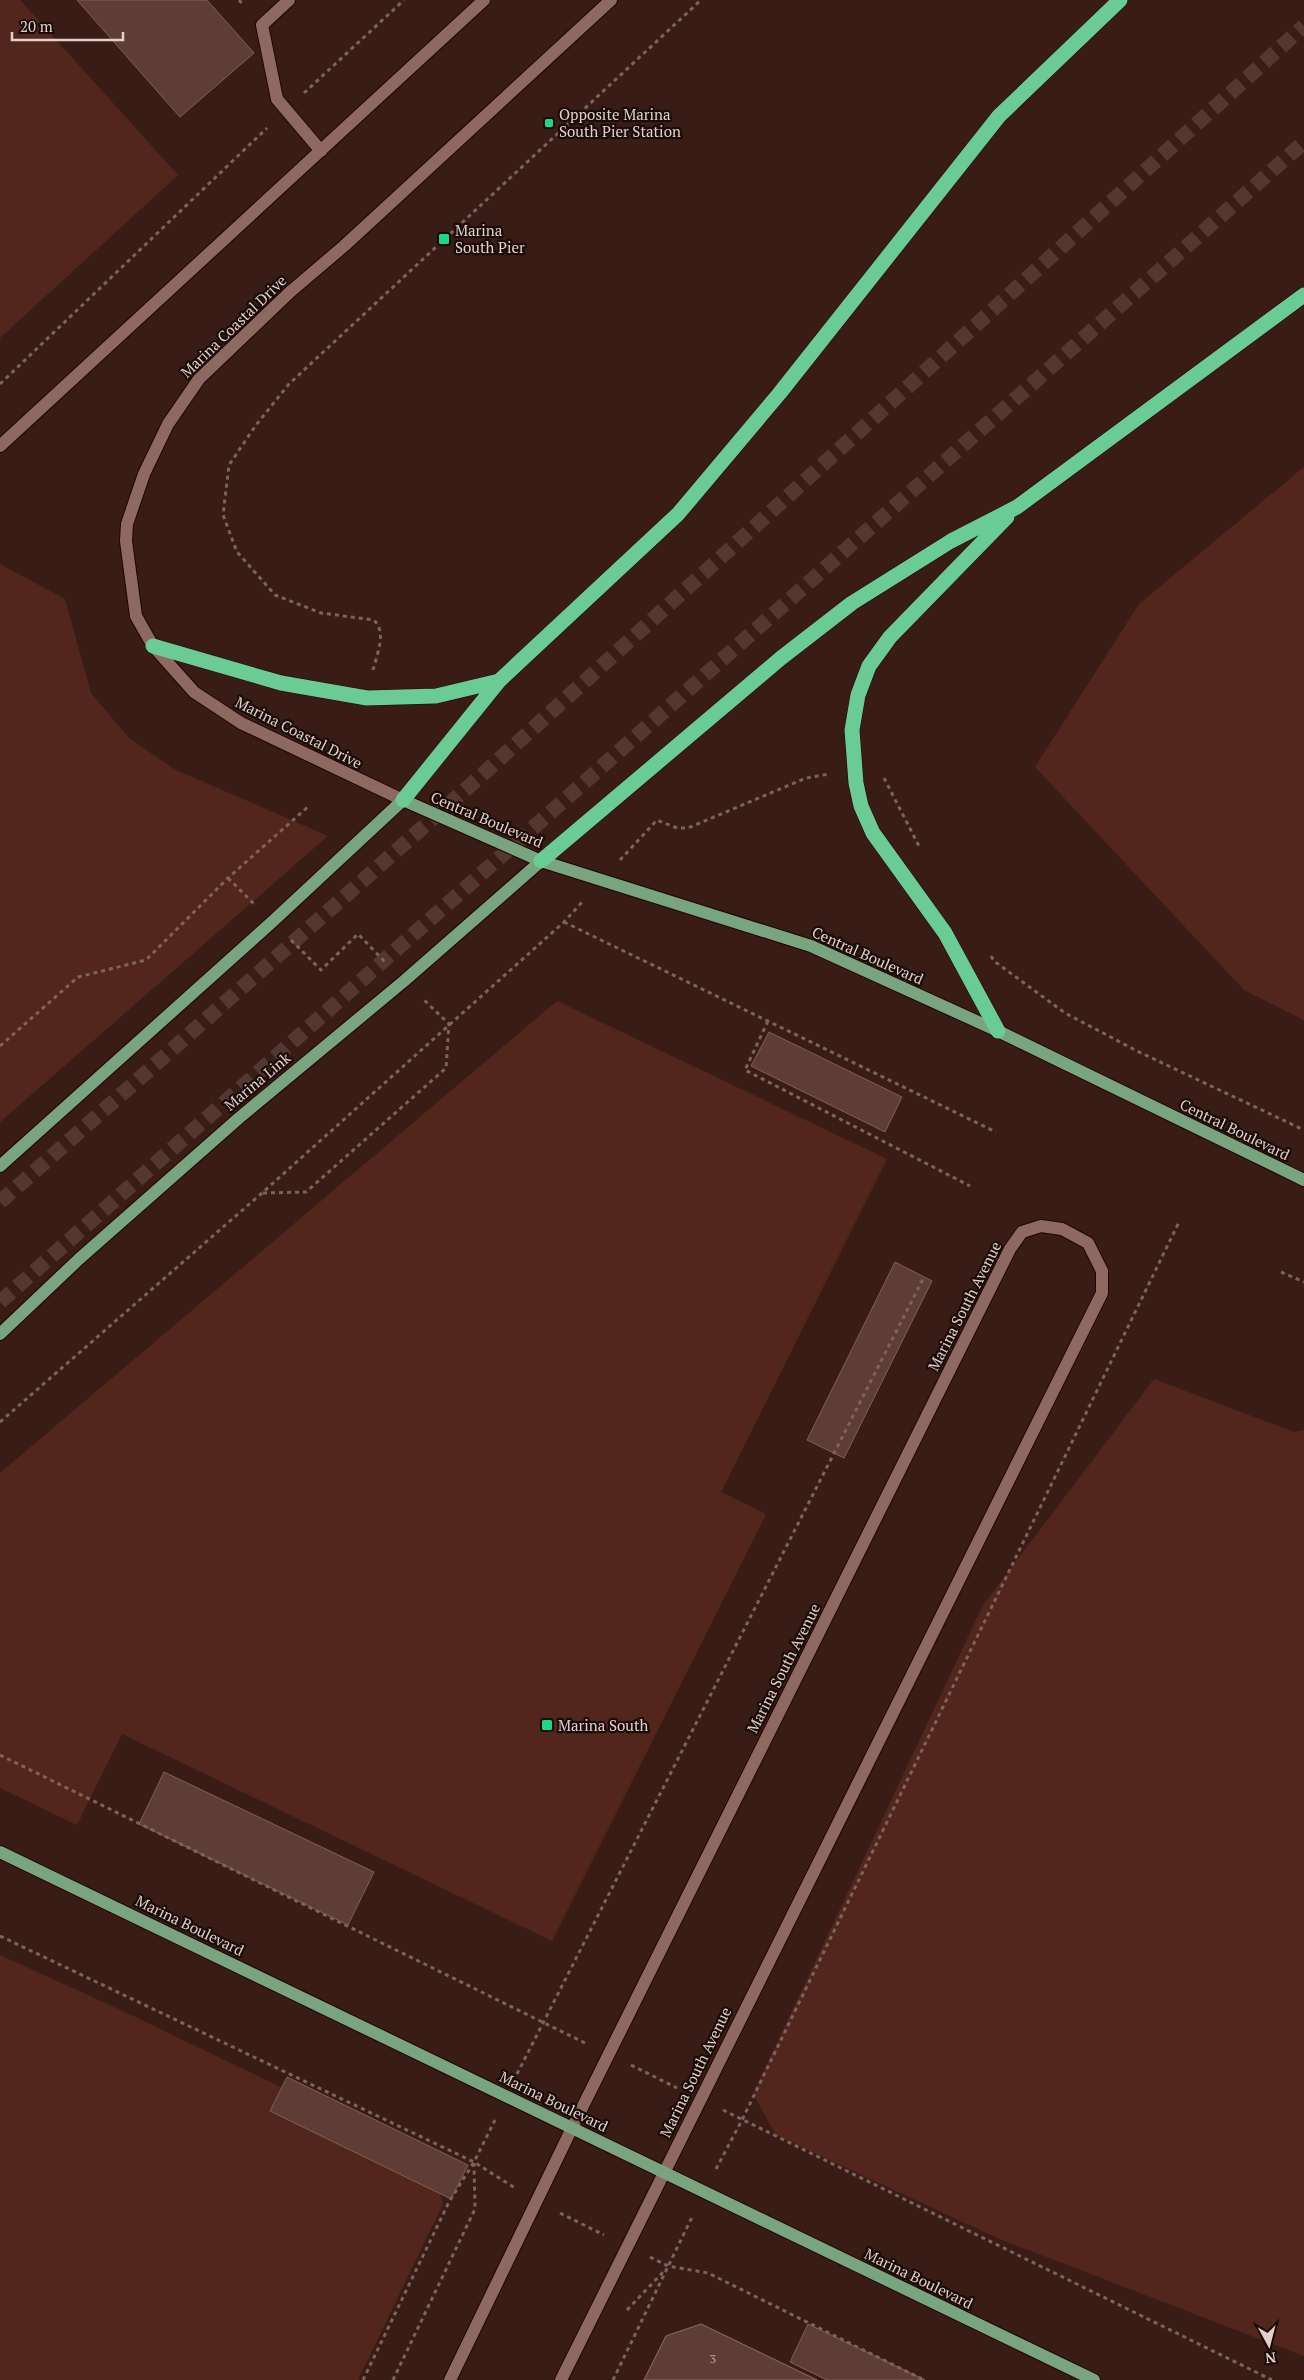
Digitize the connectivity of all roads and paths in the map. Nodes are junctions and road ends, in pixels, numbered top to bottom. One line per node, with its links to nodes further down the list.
1 (289, 0): 7 (street)
2 (404, 0): 7 (path)
3 (484, 0): 8 (street)
4 (611, 0): 13 (street, Marina Coastal Drive)
5 (701, 0): 15 (path)
6 (1120, 0): 14 (highway)
7 (286, 110): 8 (street); 10 (path)
8 (321, 151): 11 (street)
9 (1304, 295): 12 (highway)
10 (0, 384)
11 (0, 446)
12 (1017, 507): 22 (highway); 29 (highway)
13 (153, 646): 15 (highway); 18 (street, Marina Coastal Drive)
14 (499, 681): 15 (highway); 18 (highway)
15 (367, 698)
16 (836, 773): 20 (path)
17 (884, 777): 21 (path)
18 (402, 800): 22 (main road, Central Boulevard); 24 (main road)
19 (310, 805): 23 (path)
20 (657, 820)
21 (924, 855)
22 (541, 860): 26 (main road, Marina Link); 29 (main road, Central Boulevard)
23 (228, 878): 24 (path); 30 (path)
24 (272, 922): 26 (path); 33 (main road)
25 (988, 952): 31 (path)
26 (404, 981): 28 (path); 41 (main road, Marina Link)
27 (768, 1021): 28 (path); 32 (path); 35 (path)
28 (449, 1024): 36 (path); 36 (path)
29 (998, 1031): 34 (main road, Central Boulevard)
30 (0, 1046)
31 (1304, 1130)
32 (996, 1132)
33 (0, 1166)
34 (1304, 1180)
35 (970, 1186)
36 (262, 1193): 42 (path)
37 (1179, 1222): 49 (path)
38 (1281, 1272): 40 (path)
39 (924, 1276): 46 (path)
40 (1304, 1282)
41 (0, 1334)
42 (0, 1422)
43 (0, 1755): 46 (path)
44 (0, 1852): 50 (main road, Marina Boulevard)
45 (0, 1936): 51 (path)
46 (542, 2022): 47 (path)
47 (608, 2054): 48 (path); 48 (street, Marina South Avenue); 50 (street, Marina South Avenue)
48 (700, 2099): 49 (path); 52 (street, Marina South Avenue)
49 (742, 2120): 63 (path)
50 (572, 2128): 52 (main road, Marina Boulevard); 53 (street, Marina South Avenue)
51 (474, 2162): 53 (path); 56 (path); 57 (path)
52 (664, 2172): 54 (street, Marina South Avenue); 62 (main road, Marina Boulevard)
53 (536, 2201): 54 (path); 58 (street, Marina South Avenue)
54 (628, 2247): 55 (path); 59 (street, Marina South Avenue)
55 (668, 2266): 60 (path); 61 (path)
56 (363, 2380)
57 (393, 2380)
58 (450, 2380)
59 (561, 2380)
60 (613, 2380)
61 (924, 2380)
62 (1094, 2380)
63 (1272, 2380)

